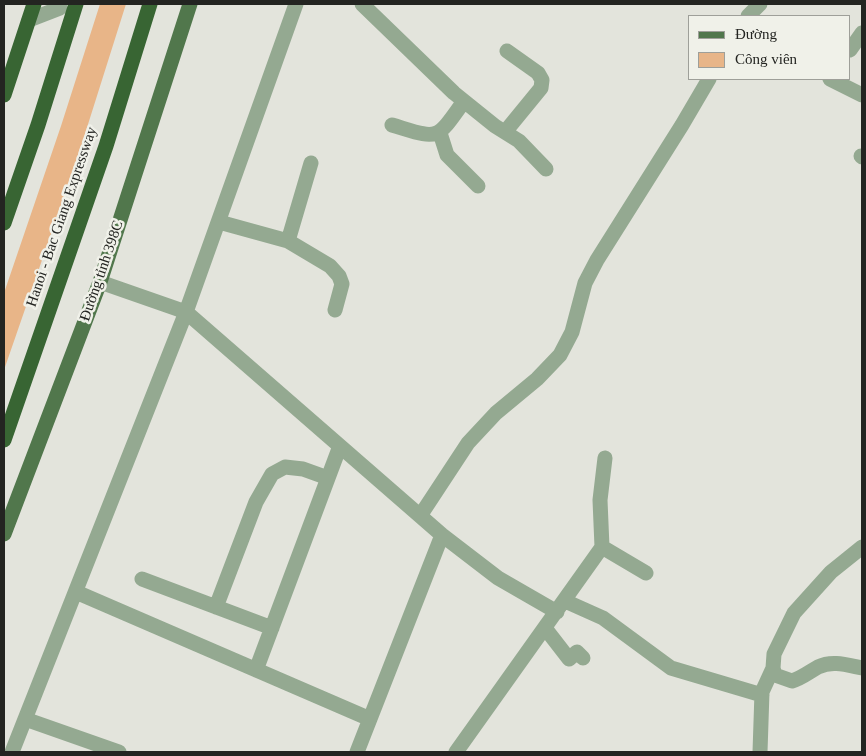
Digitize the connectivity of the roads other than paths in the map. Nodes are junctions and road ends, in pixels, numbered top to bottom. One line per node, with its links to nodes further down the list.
1 (34, 4): 10 (highway)
2 (76, 4): 26 (highway)
3 (150, 4): 31 (highway, Hanoi - Bac Giang Expressway)
4 (190, 4): 28 (main road, Đường tỉnh 398C)
5 (296, 4): 25 (street)
6 (362, 4): 18 (street)
7 (760, 4): 9 (street)
8 (60, 8): 10 (street)
9 (749, 15)
10 (29, 20): 16 (highway)
11 (862, 33): 12 (street)
12 (851, 49)
13 (507, 51): 20 (street)
14 (708, 80): 35 (street)
15 (832, 80): 17 (street)
16 (4, 95)
17 (862, 95)
18 (464, 101): 20 (street); 21 (street)
19 (392, 125): 21 (street)
20 (505, 132): 23 (street)
21 (440, 133): 24 (street)
22 (311, 163): 27 (street)
23 (546, 169)
24 (478, 186)
25 (219, 222): 27 (street); 30 (street)
26 (4, 223)
27 (288, 240): 29 (street)
28 (100, 282): 30 (street); 36 (main road, Đường tỉnh 398C)
29 (335, 310)
30 (186, 312): 32 (street); 42 (street)
31 (4, 440)
32 (340, 446): 34 (street); 35 (street)
33 (605, 458): 39 (street)
34 (328, 478): 44 (street); 45 (street)
35 (420, 516): 37 (street)
36 (4, 534)
37 (442, 534): 43 (street); 53 (street)
38 (862, 546): 48 (street)
39 (602, 547): 40 (street); 43 (street)
40 (646, 573)
41 (142, 579): 44 (street)
42 (76, 592): 50 (street); 52 (street)
43 (561, 606): 46 (street); 51 (street)
44 (216, 607): 45 (street)
45 (272, 628): 50 (street)
46 (545, 628): 47 (street); 57 (street)
47 (584, 658)
48 (773, 668): 49 (street); 51 (street)
49 (862, 668)
50 (256, 670): 53 (street)
51 (762, 695): 58 (street)
52 (26, 719): 54 (street); 55 (street)
53 (370, 719): 56 (street)
54 (12, 752)
55 (119, 752)
56 (357, 752)
57 (456, 752)
58 (760, 752)

